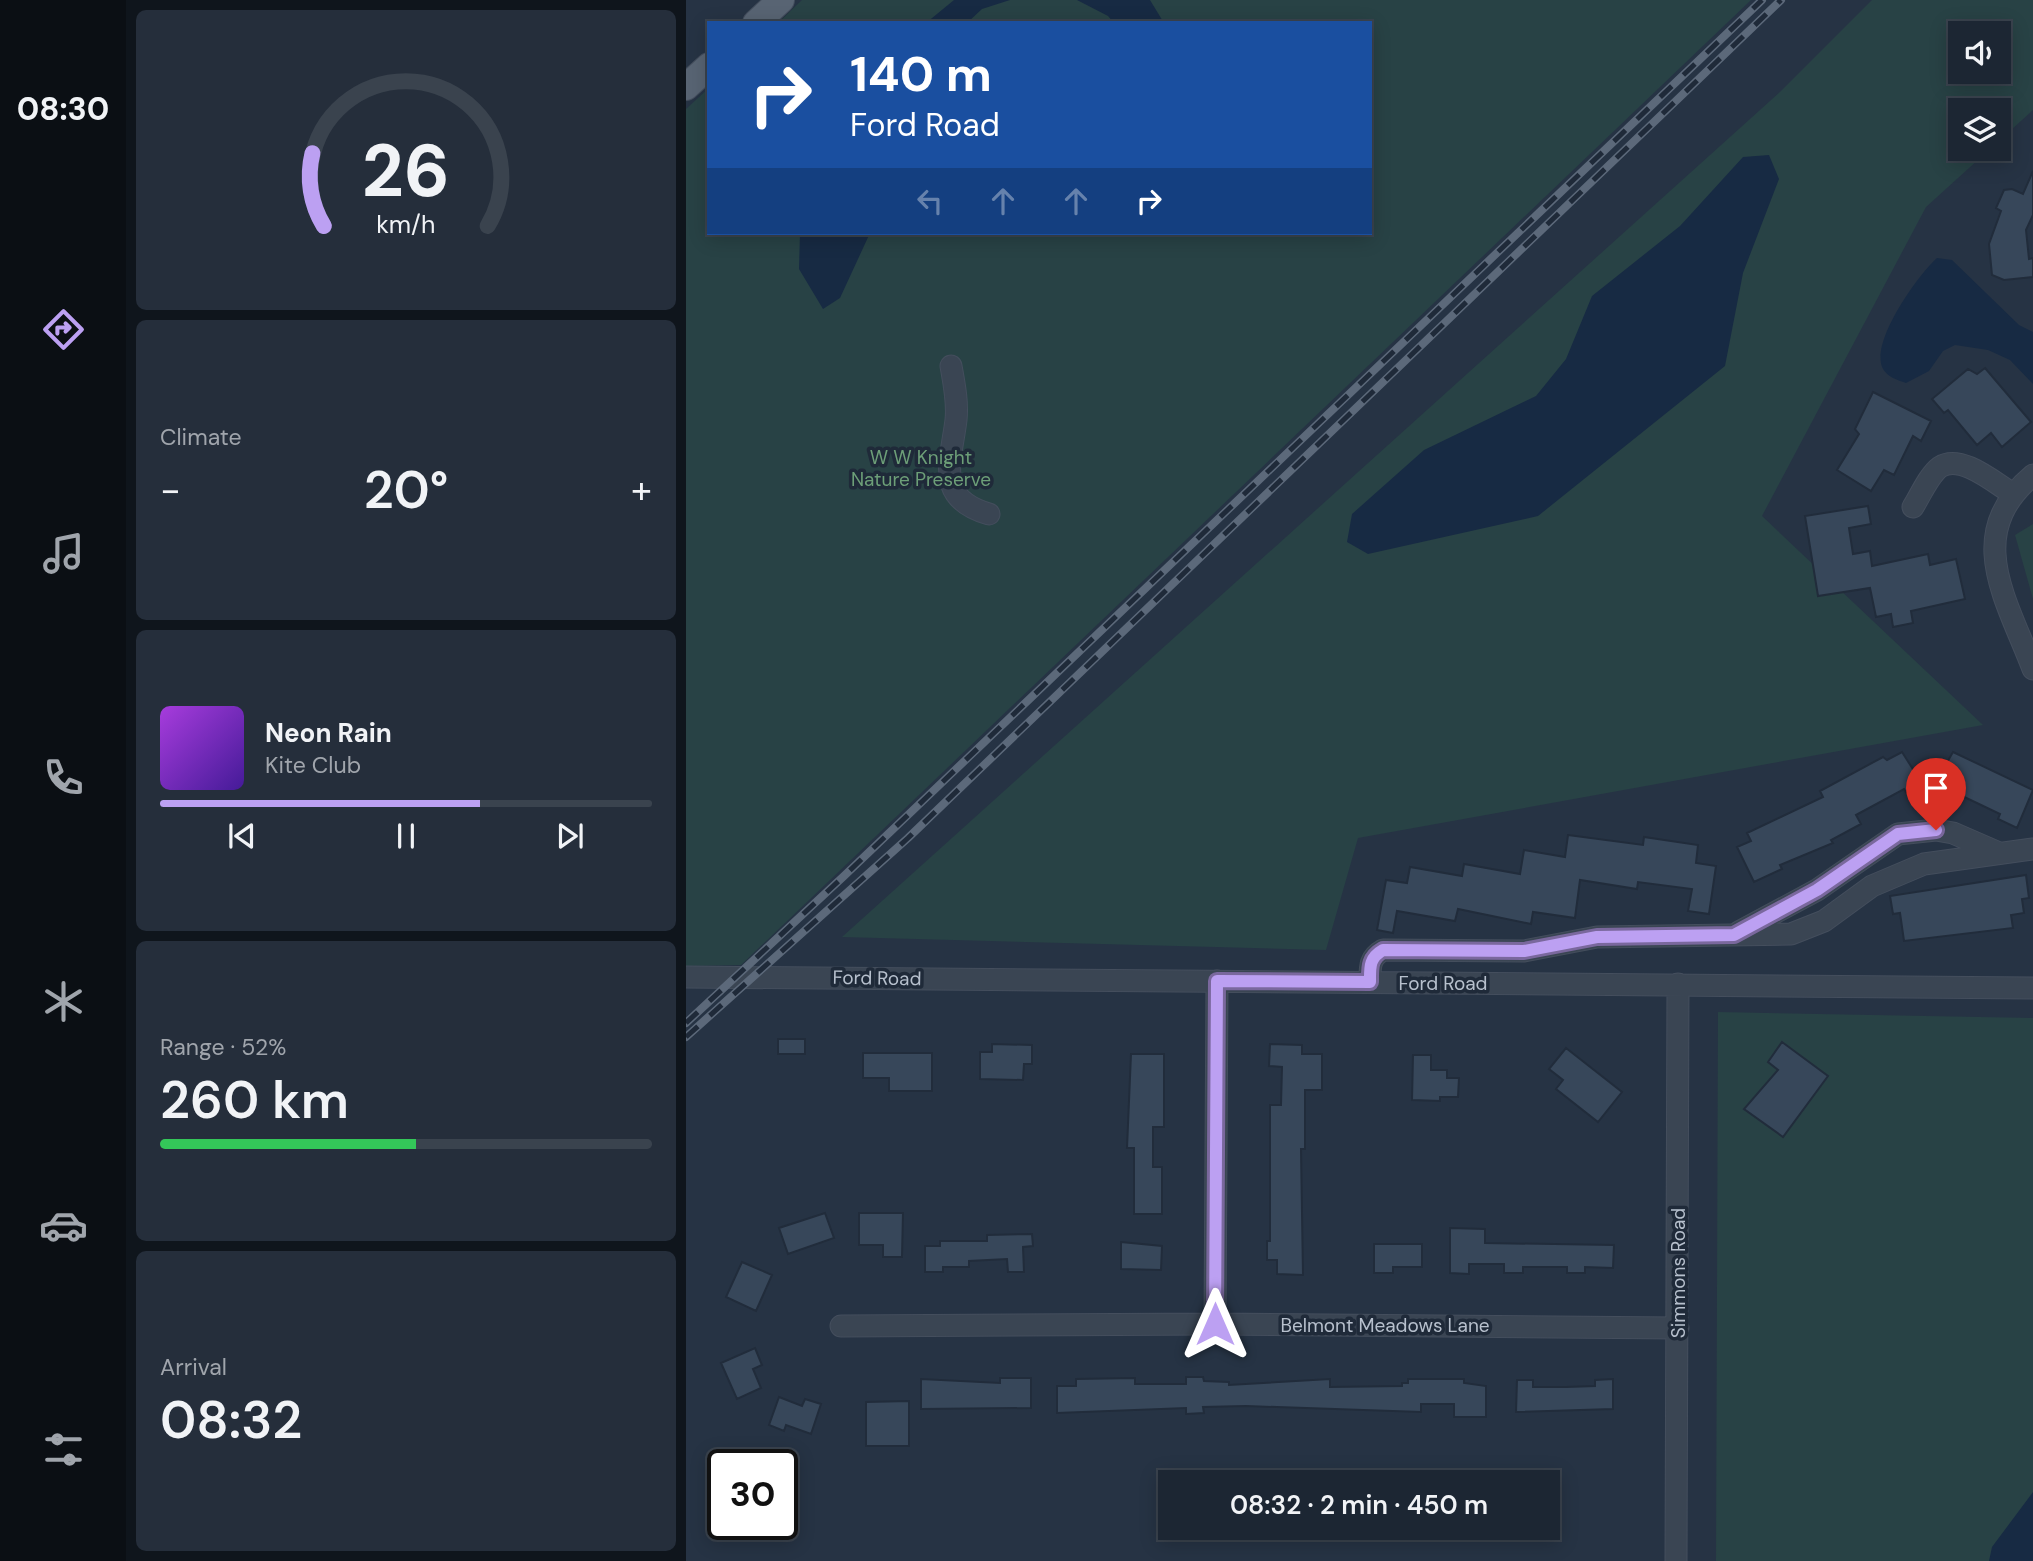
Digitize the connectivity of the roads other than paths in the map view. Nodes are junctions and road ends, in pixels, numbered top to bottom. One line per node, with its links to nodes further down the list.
1 (781, 0): 2 (main road)
2 (758, 21)
3 (707, 68): 4 (main road)
4 (686, 88)
5 (951, 366): 9 (street)
6 (2033, 475): 7 (street)
7 (2013, 494): 8 (street); 10 (street)
8 (1913, 507)
9 (989, 514)
10 (2033, 669)
11 (2033, 849): 12 (street)
12 (1999, 853): 13 (street); 13 (street)
13 (1734, 935): 16 (street)
14 (686, 977): 15 (street, Ford Road)
15 (1217, 981): 16 (street, Ford Road); 19 (street)
16 (1370, 982): 17 (street, Ford Road)
17 (1678, 985): 18 (street, Ford Road); 21 (street, Simmons Road)
18 (2033, 988)
19 (1215, 1324): 20 (street, Belmont Meadows Lane); 21 (street, Belmont Meadows Lane)
20 (841, 1326)
21 (1678, 1328): 22 (street, Simmons Road)
22 (1676, 1561)

